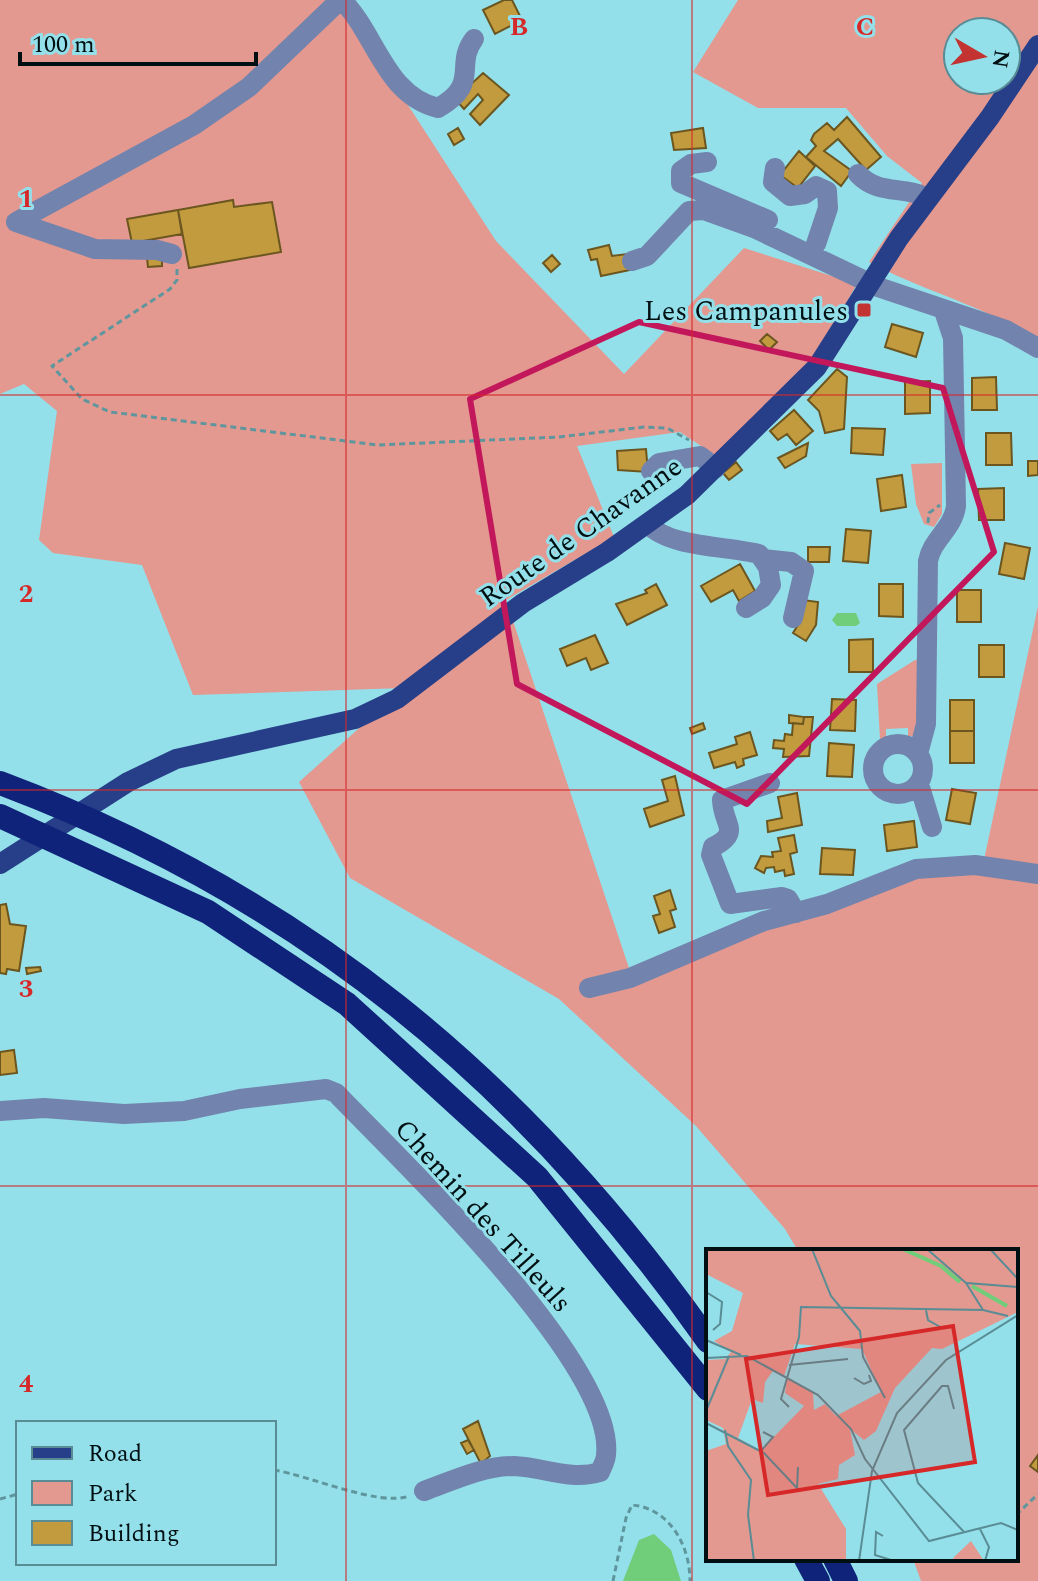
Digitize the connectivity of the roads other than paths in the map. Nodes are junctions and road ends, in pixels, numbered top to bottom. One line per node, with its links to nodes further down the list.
1 (341, 0): 2 (street); 9 (street)
2 (474, 39)
3 (1038, 45): 7 (main road, Route de Chavanne)
4 (707, 162): 8 (street)
5 (775, 168): 8 (street)
6 (858, 174): 7 (street)
7 (928, 198): 11 (main road, Route de Chavanne)
8 (816, 244): 11 (street)
9 (172, 254)
10 (632, 261): 11 (street)
11 (872, 279): 12 (street); 14 (main road, Route de Chavanne)
12 (944, 311): 13 (street); 20 (street)
13 (1038, 348)
14 (711, 462): 15 (street); 16 (main road, Route de Chavanne)
15 (651, 471)
16 (648, 524): 17 (street); 26 (main road, Route de Chavanne)
17 (763, 559): 18 (street); 19 (street)
18 (746, 608)
19 (793, 618)
20 (918, 754): 23 (street); 23 (street)
21 (0, 783): 31 (highway)
22 (770, 783): 28 (street)
23 (919, 784): 25 (street)
24 (0, 816): 32 (highway)
25 (932, 827)
26 (4, 861)
27 (1038, 874): 28 (street)
28 (796, 913): 29 (street)
29 (589, 988)
30 (0, 1111): 33 (street, Chemin des Tilleuls)
31 (706, 1338)
32 (706, 1387)
33 (424, 1491)
34 (807, 1561): 36 (highway)
35 (836, 1561): 37 (highway)
36 (818, 1581)
37 (846, 1581)

